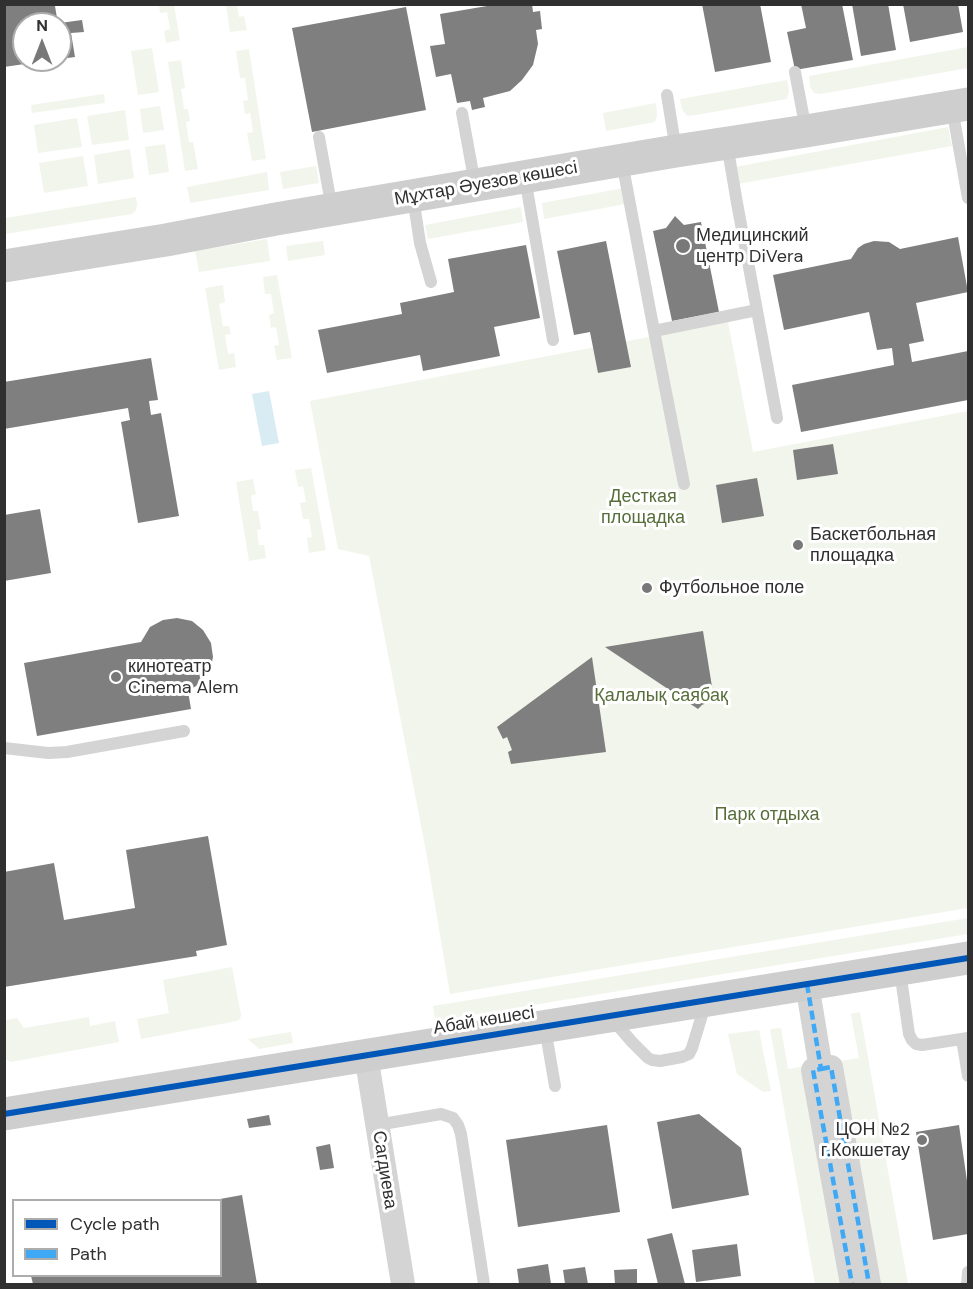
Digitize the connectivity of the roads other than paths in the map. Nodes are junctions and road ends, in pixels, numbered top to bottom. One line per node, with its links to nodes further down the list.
1 (795, 72): 5 (lane)
2 (667, 95): 8 (lane)
3 (960, 105): 5 (street, Мұхтар Әуезов көшесі); 13 (lane)
4 (462, 113): 11 (lane)
5 (806, 131): 7 (street, Мұхтар Әуезов көшесі)
6 (319, 137): 14 (lane)
7 (727, 142): 8 (street, Мұхтар Әуезов көшесі); 17 (lane)
8 (676, 151): 9 (street, Мұхтар Әуезов көшесі)
9 (622, 160): 10 (street, Мұхтар Әуезов көшесі); 18 (lane)
10 (525, 177): 11 (street, Мұхтар Әуезов көшесі); 19 (lane)
11 (475, 185): 12 (street, Мұхтар Әуезов көшесі)
12 (413, 196): 14 (street, Мұхтар Әуезов көшесі); 16 (lane)
13 (969, 198)
14 (332, 210): 15 (street, Мұхтар Әуезов көшесі)
15 (4, 266)
16 (430, 282)
17 (757, 310): 18 (lane); 20 (lane)
18 (654, 331): 21 (lane)
19 (553, 340)
20 (777, 418)
21 (684, 484)
22 (184, 731): 23 (lane)
23 (4, 748)
24 (969, 958): 25 (street, Абай көшесі)
25 (899, 969): 26 (street, Абай көшесі); 30 (lane)
26 (807, 984): 27 (street, Абай көшесі); 37 (street)
27 (706, 1001): 28 (street, Абай көшесі); 28 (lane)
28 (610, 1016): 29 (street, Абай көшесі)
29 (545, 1026): 31 (street, Абай көшесі); 33 (lane)
30 (965, 1039): 32 (lane)
31 (366, 1055): 34 (street, Абай көшесі); 35 (street, Сагдиева)
32 (969, 1076)
33 (555, 1086)
34 (4, 1114)
35 (377, 1125): 38 (street, Сагдиева); 39 (lane)
36 (969, 1272): 40 (lane)
37 (859, 1276)
38 (403, 1284)
39 (484, 1284)
40 (967, 1284)

